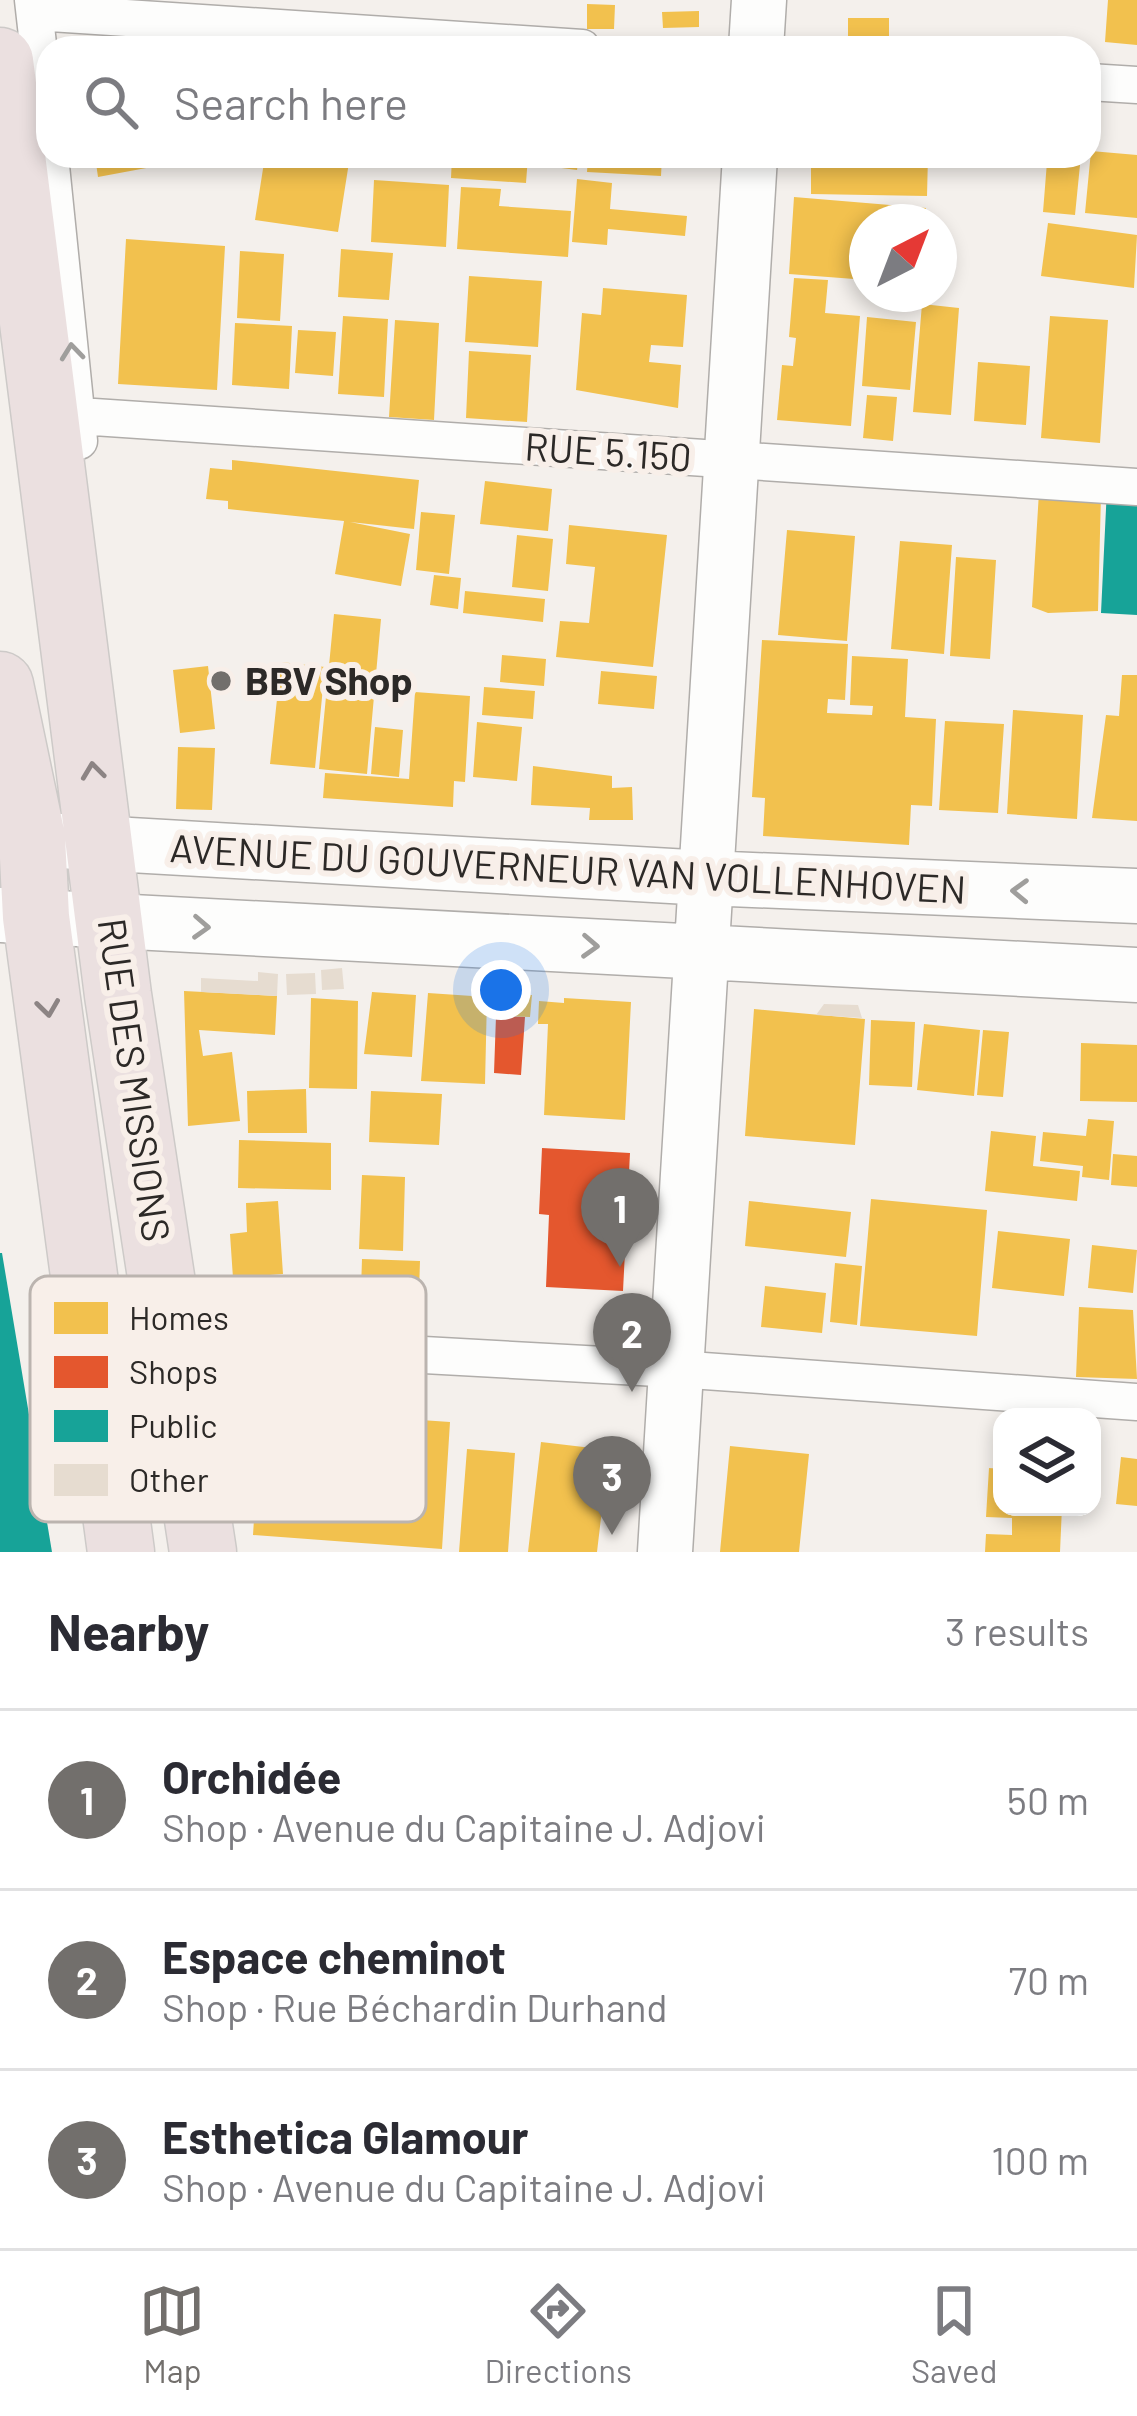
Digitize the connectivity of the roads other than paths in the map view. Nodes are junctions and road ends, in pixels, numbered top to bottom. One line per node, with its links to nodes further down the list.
1 (759, 0): 4 (main road)
2 (23, 24): 3 (street); 5 (street); 13 (highway, RUE DES MISSIONS)
3 (302, 36)
4 (757, 36)
5 (36, 81)
6 (1101, 83): 7 (street)
7 (1137, 85)
8 (51, 168): 10 (street, RUE DES MISSIONS, one-way to 8)
9 (749, 168): 11 (main road)
10 (79, 416): 11 (street, RUE 5.150); 13 (street, RUE DES MISSIONS)
11 (731, 461): 12 (street, RUE 5.150); 17 (main road)
12 (1137, 487)
13 (82, 678): 16 (highway, RUE DES MISSIONS, one-way to 13)
14 (0, 685): 15 (highway, RUE DES MISSIONS)
15 (16, 837): 16 (main road, AVENUE DU GOUVERNEUR VAN VOLLENHOVEN); 19 (highway, RUE DES MISSIONS)
16 (101, 845): 17 (main road, AVENUE DU GOUVERNEUR VAN VOLLENHOVEN); 20 (highway, RUE DES MISSIONS)
17 (706, 878): 18 (main road, AVENUE DU GOUVERNEUR VAN VOLLENHOVEN, one-way to 17); 21 (main road)
18 (1137, 896)
19 (18, 916): 20 (main road, AVENUE DU GOUVERNEUR VAN VOLLENHOVEN); 23 (highway, RUE DES MISSIONS, one-way to 23)
20 (112, 923): 21 (main road, AVENUE DU GOUVERNEUR VAN VOLLENHOVEN, one-way to 21); 24 (highway, RUE DES MISSIONS)
21 (701, 952): 22 (main road, AVENUE DU GOUVERNEUR VAN VOLLENHOVEN); 26 (main road)
22 (1137, 975)
23 (76, 1276)
24 (161, 1276)
25 (426, 1355): 26 (street)
26 (676, 1369): 27 (street); 32 (main road)
27 (1137, 1402)
28 (116, 1522): 30 (highway, RUE DES MISSIONS, one-way to 30)
29 (198, 1522): 31 (highway, RUE DES MISSIONS)
30 (121, 1552)
31 (203, 1552)
32 (664, 1552)

